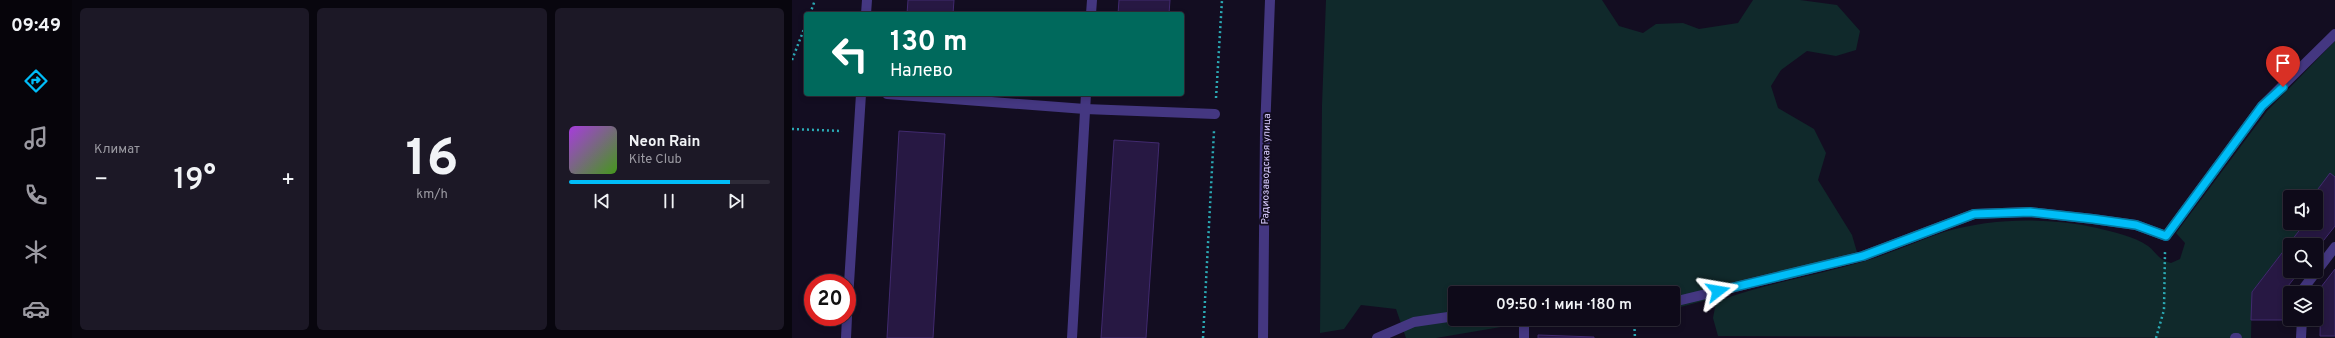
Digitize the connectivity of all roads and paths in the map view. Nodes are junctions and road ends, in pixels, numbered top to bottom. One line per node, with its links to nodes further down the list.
1 (815, 0): 6 (path)
2 (868, 0): 7 (street)
3 (1092, 0): 8 (street)
4 (1222, 0): 16 (path)
5 (1270, 0): 32 (street, Радиозаводская улица)
6 (811, 12)
7 (866, 12)
8 (1091, 12)
9 (804, 29): 11 (path)
10 (2335, 34): 19 (street)
11 (792, 60)
12 (861, 96): 18 (street)
13 (913, 96): 15 (street)
14 (1086, 96): 15 (street)
15 (1085, 109): 16 (street); 30 (street)
16 (1215, 114): 31 (path)
17 (792, 129): 18 (path)
18 (859, 132): 21 (street)
19 (2166, 236): 23 (street); 36 (path)
20 (2335, 247): 22 (street)
21 (850, 274)
22 (2305, 286)
23 (1680, 300)
24 (1448, 317): 33 (street)
25 (847, 326): 29 (street)
26 (1524, 326): 34 (street)
27 (1634, 326): 35 (path)
28 (2302, 326): 37 (street)
29 (846, 338)
30 (1072, 338)
31 (1203, 338)
32 (1263, 338)
33 (1377, 338)
34 (1524, 338)
35 (1635, 338)
36 (2156, 338)
37 (2302, 338)

